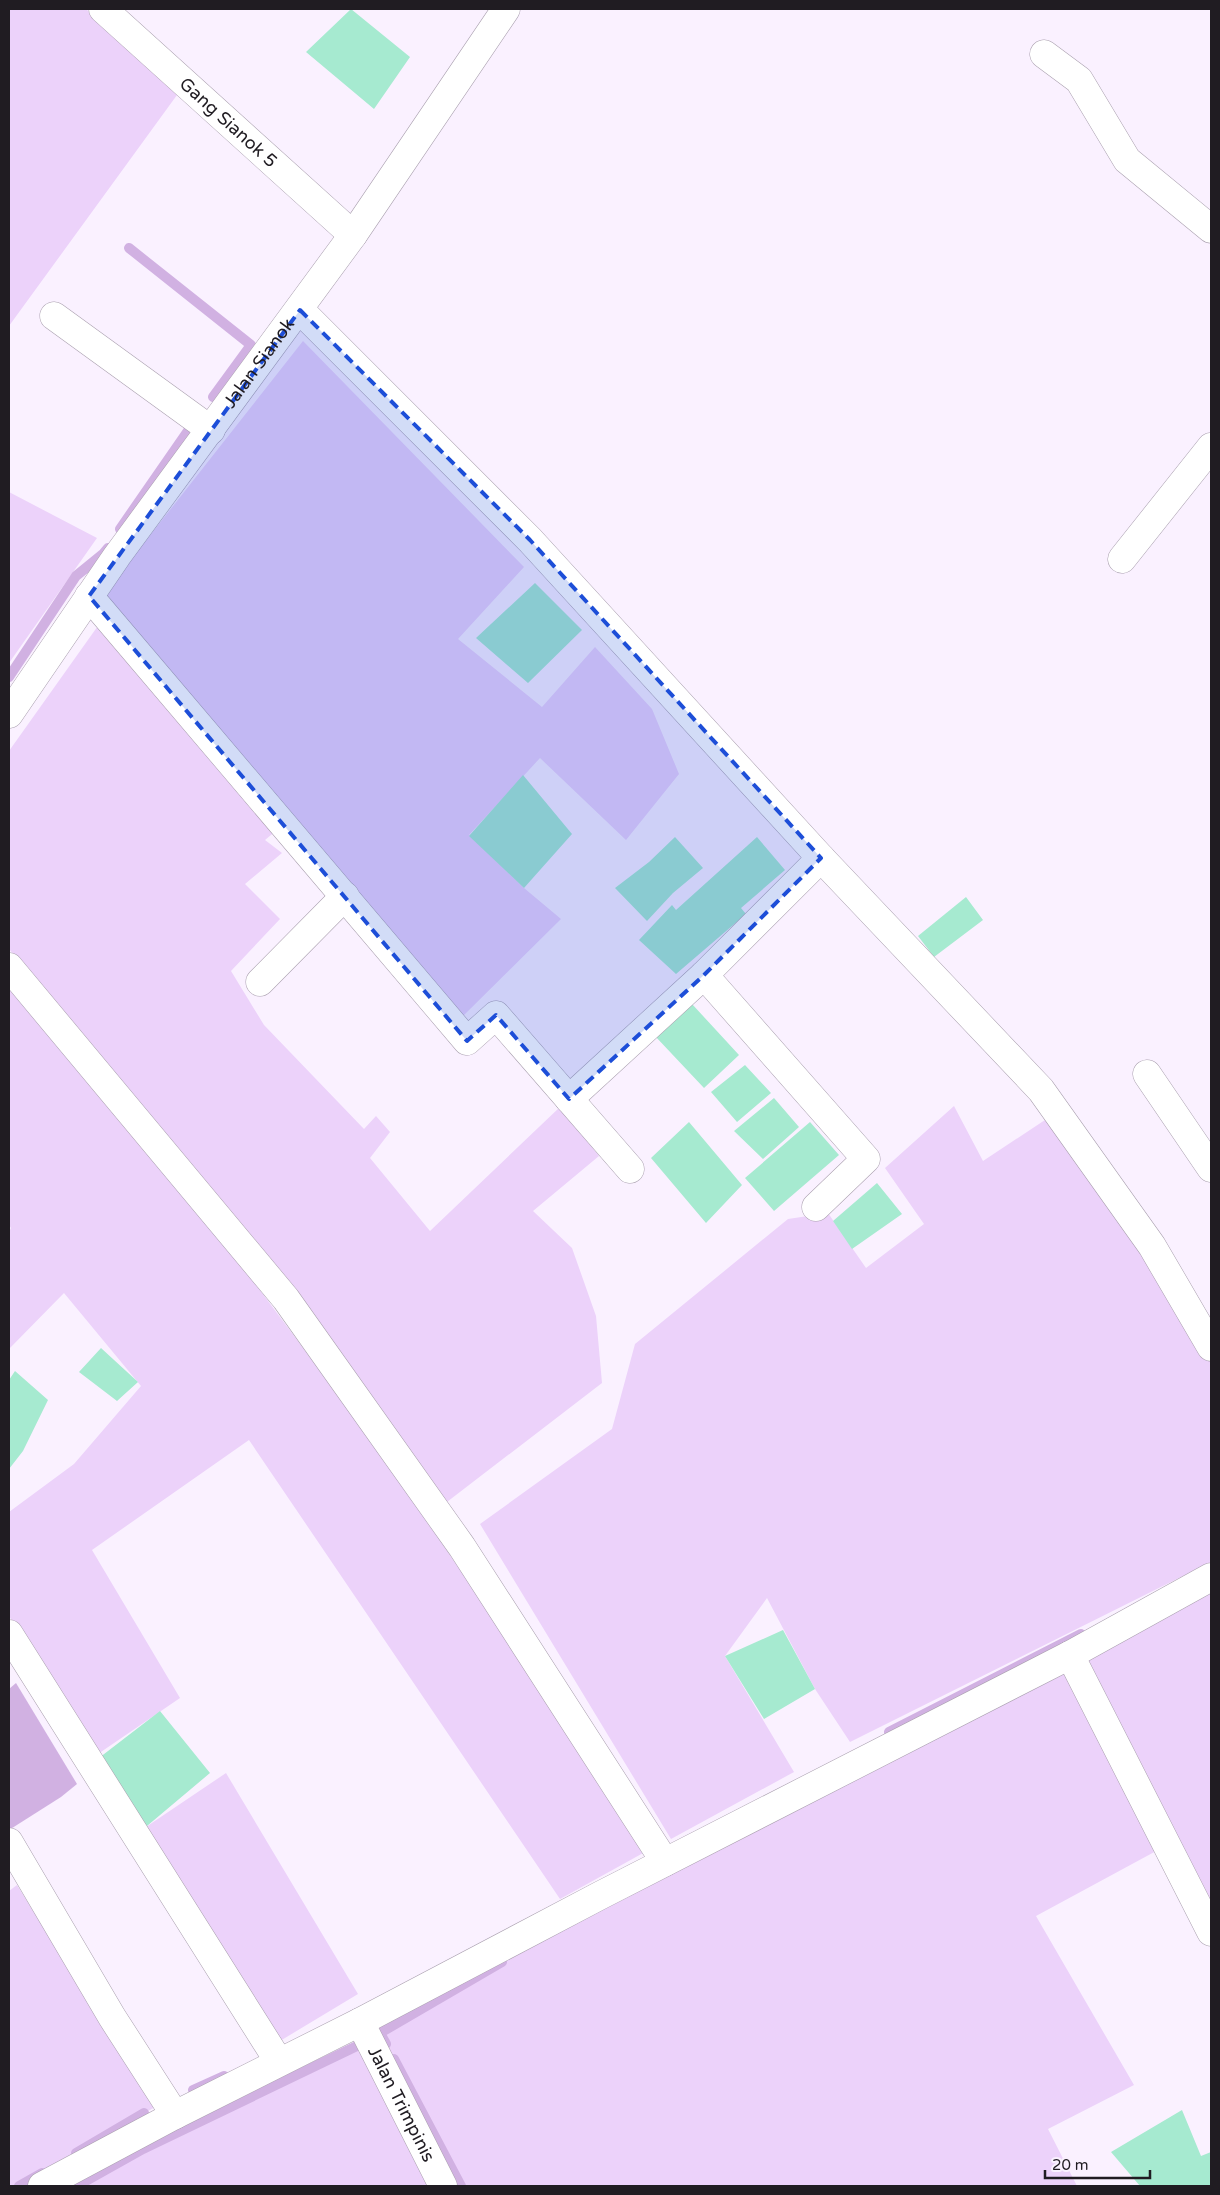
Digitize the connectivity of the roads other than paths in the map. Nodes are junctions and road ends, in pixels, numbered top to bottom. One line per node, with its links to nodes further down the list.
1 (103, 9): 5 (street, Gang Sianok 5)
2 (506, 9): 5 (street, Jalan Sianok)
3 (1044, 54): 4 (street)
4 (1211, 229)
5 (353, 235): 6 (street, Jalan Sianok)
6 (300, 310): 8 (street, Jalan Sianok); 13 (street)
7 (54, 316): 8 (street)
8 (211, 430): 11 (street, Jalan Sianok)
9 (1211, 447): 10 (street)
10 (1122, 559)
11 (89, 596): 12 (street, Jalan Sianok); 14 (street)
12 (9, 714)
13 (821, 858): 16 (street); 23 (street)
14 (344, 896): 17 (street); 19 (street)
15 (9, 967): 28 (street)
16 (704, 975): 19 (street); 22 (street)
17 (260, 982)
18 (1147, 1074): 20 (street)
19 (569, 1099): 21 (street)
20 (1211, 1168)
21 (630, 1170)
22 (816, 1207)
23 (1211, 1347)
24 (1211, 1577): 26 (street)
25 (9, 1634): 31 (street)
26 (1070, 1655): 28 (street); 29 (street)
27 (9, 1842): 32 (street)
28 (665, 1862): 30 (street)
29 (1211, 1932)
30 (360, 2022): 31 (street); 34 (street, Jalan Trimpinis)
31 (278, 2062): 32 (street)
32 (175, 2115): 33 (street)
33 (42, 2186)
34 (443, 2186)

